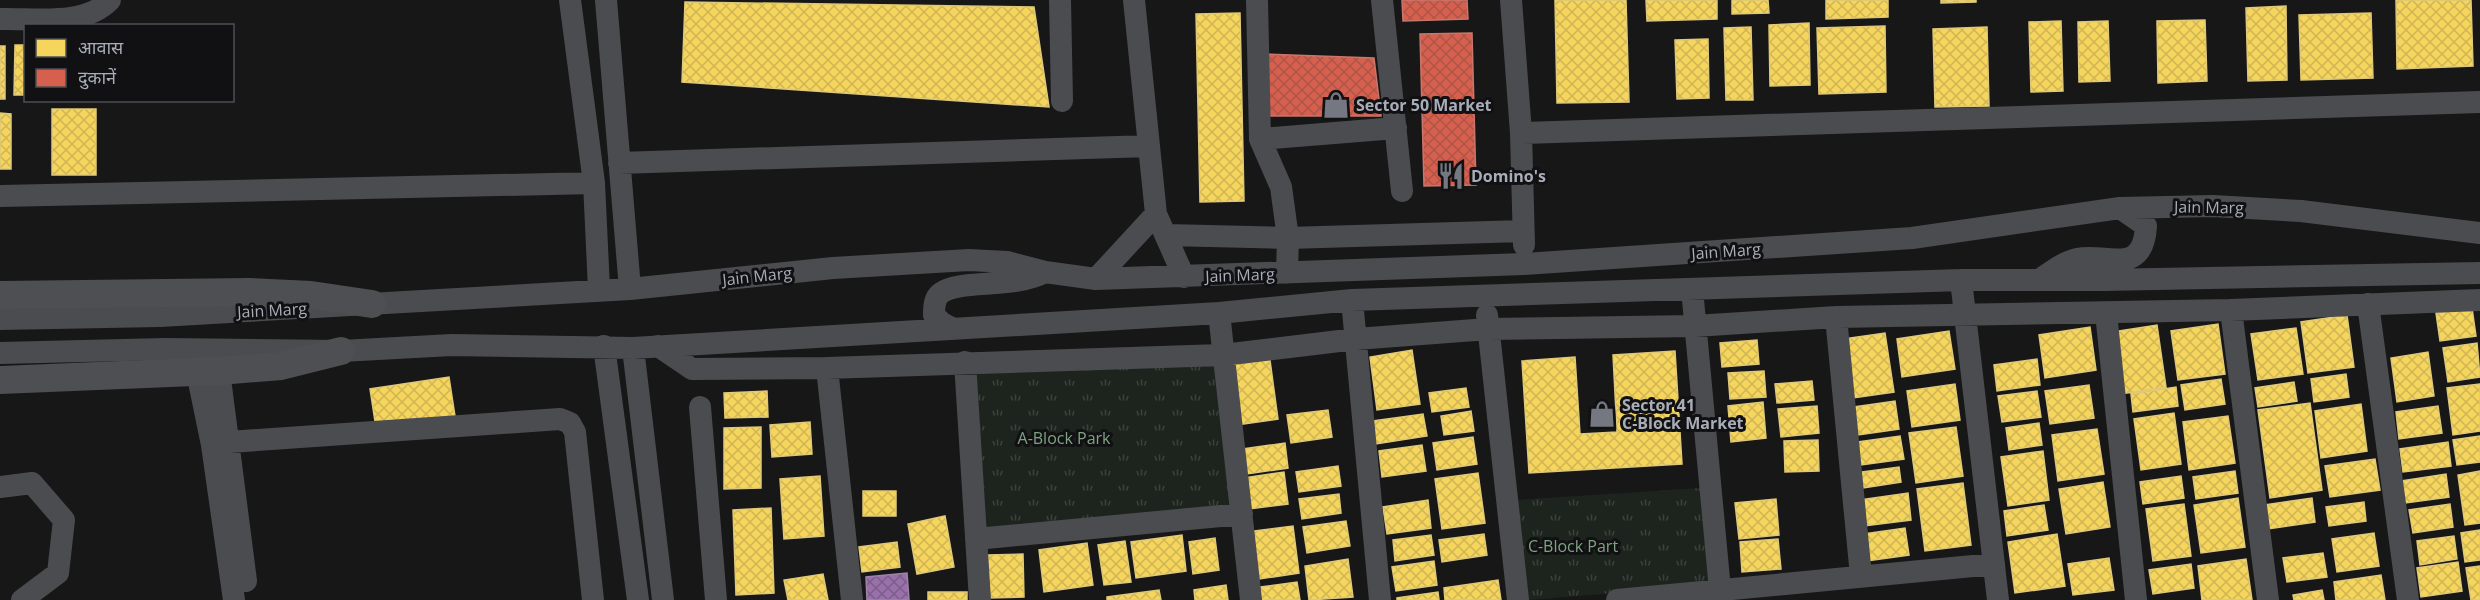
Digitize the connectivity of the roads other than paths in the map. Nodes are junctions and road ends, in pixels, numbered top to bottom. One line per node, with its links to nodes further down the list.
1 (110, 0): 9 (street)
2 (570, 0): 17 (street)
3 (606, 0): 16 (street)
4 (1060, 0): 10 (street)
5 (1134, 0): 15 (street)
6 (1257, 0): 14 (street)
7 (1382, 0): 12 (street)
8 (1511, 0): 13 (street)
9 (0, 19)
10 (1062, 101)
11 (2480, 102): 13 (street)
12 (1396, 128): 14 (street); 18 (street)
13 (1521, 133): 22 (street)
14 (1260, 140): 25 (street)
15 (1149, 146): 16 (street); 21 (street)
16 (619, 164): 35 (street)
17 (594, 183): 19 (street); 34 (street)
18 (1402, 191)
19 (0, 196)
20 (2120, 208): 23 (street, Jain Marg); 26 (street, Jain Marg); 33 (street)
21 (1156, 214): 24 (street); 31 (street)
22 (1523, 231): 25 (street); 26 (street)
23 (2480, 233)
24 (1166, 235): 25 (street); 30 (street)
25 (1288, 238): 28 (street)
26 (1524, 264): 28 (street, Jain Marg)
27 (1045, 272): 31 (street, Jain Marg); 35 (street, Jain Marg); 50 (street)
28 (1287, 273): 30 (street, Jain Marg)
29 (2480, 273): 33 (street, Jain Marg)
30 (1184, 277): 31 (street, Jain Marg)
31 (1096, 279)
32 (1961, 280): 33 (street, Jain Marg); 36 (street, Jain Marg); 46 (street)
33 (2038, 280)
34 (600, 289): 35 (street, Jain Marg); 41 (street, Jain Marg)
35 (630, 289)
36 (1692, 289): 38 (street, Jain Marg); 49 (street)
37 (0, 295): 41 (main road)
38 (1485, 296): 39 (street, Jain Marg); 51 (street)
39 (1352, 300): 44 (street, Jain Marg); 52 (street)
40 (2480, 300): 42 (street)
41 (372, 304): 48 (street, Jain Marg)
42 (2368, 304): 43 (street); 87 (street)
43 (2231, 310): 45 (street); 86 (street)
44 (1219, 313): 50 (street, Jain Marg); 58 (street)
45 (2106, 313): 46 (street); 85 (street)
46 (1965, 315): 47 (street); 68 (street)
47 (1836, 317): 49 (street); 69 (street)
48 (0, 319)
49 (1695, 326): 51 (street); 70 (street)
50 (953, 329): 54 (street, Jain Marg)
51 (1488, 329): 52 (street); 82 (street)
52 (1356, 339): 58 (street); 81 (street)
53 (604, 346): 55 (street, Jain Marg); 56 (street, Jain Marg); 75 (street)
54 (658, 346): 55 (street, Jain Marg); 60 (street)
55 (633, 348): 76 (street)
56 (341, 351): 57 (street, Jain Marg); 61 (main road)
57 (0, 353)
58 (1223, 355): 59 (street); 66 (street)
59 (965, 362): 60 (street); 67 (street)
60 (827, 368): 78 (street)
61 (208, 372): 62 (main road); 64 (street); 72 (street)
62 (0, 380)
63 (700, 407): 77 (street)
64 (229, 442): 73 (street); 74 (street)
65 (0, 487): 71 (street)
66 (1242, 514): 67 (street); 80 (street)
67 (976, 539): 79 (street)
68 (1994, 564): 69 (street); 84 (street)
69 (1861, 576): 70 (street)
70 (1720, 590): 83 (street)
71 (22, 600)
72 (234, 600)
73 (248, 600)
74 (593, 600)
75 (638, 600)
76 (663, 600)
77 (716, 600)
78 (852, 600)
79 (980, 600)
80 (1251, 600)
81 (1380, 600)
82 (1518, 600)
83 (1617, 600)
84 (1998, 600)
85 (2136, 600)
86 (2268, 600)
87 (2408, 600)

